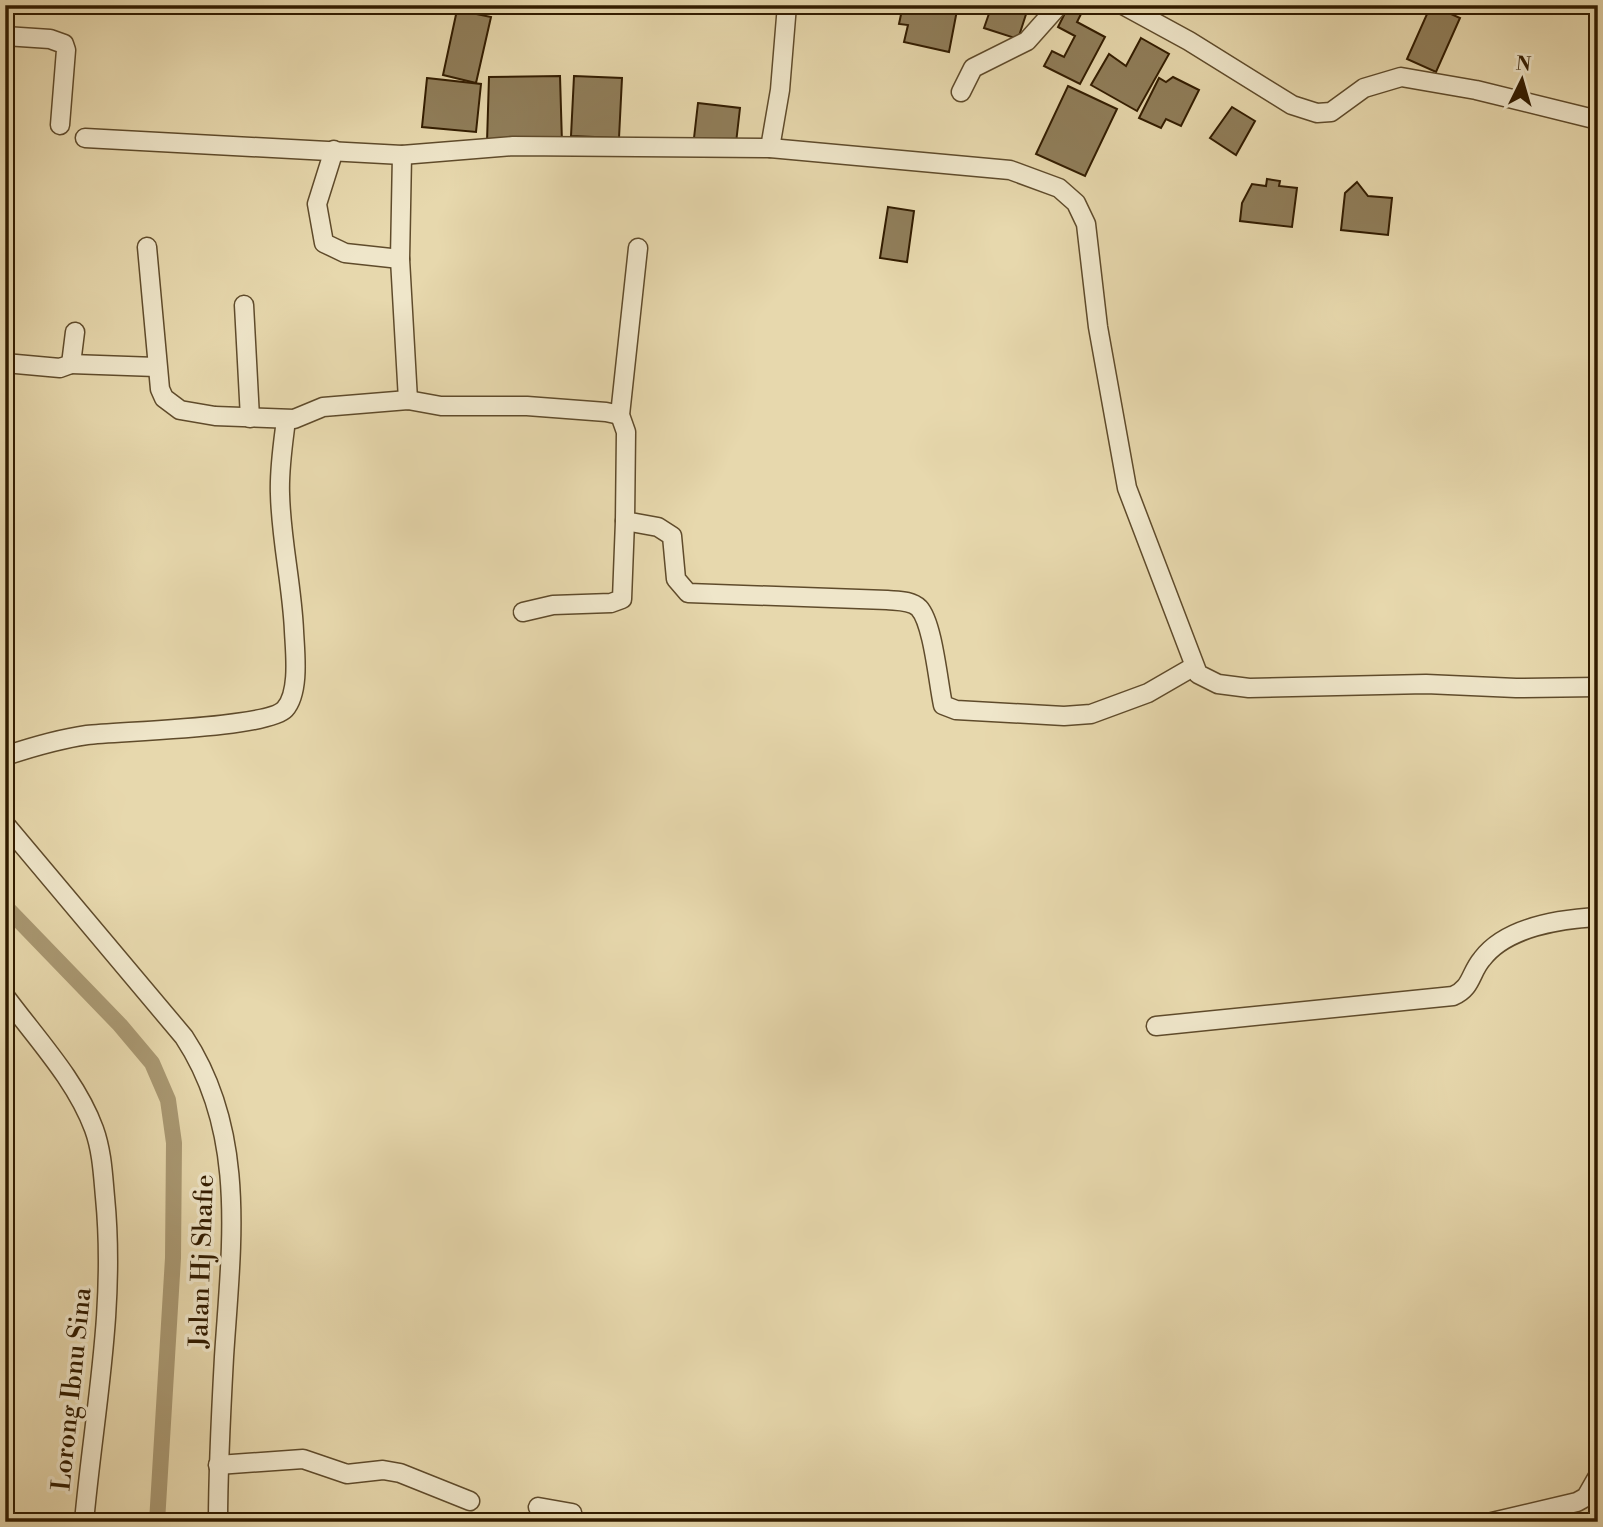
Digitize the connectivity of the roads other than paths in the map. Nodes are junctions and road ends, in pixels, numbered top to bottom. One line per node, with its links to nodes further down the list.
1 (787, 5): 9 (street)
2 (1059, 5): 5 (street)
3 (1123, 5): 6 (street)
4 (5, 36): 7 (street)
5 (961, 92)
6 (1598, 120)
7 (60, 125)
8 (85, 138): 10 (street)
9 (770, 148): 11 (street); 26 (street)
10 (334, 150): 11 (street); 14 (street)
11 (402, 155): 14 (street)
12 (147, 247): 19 (street)
13 (638, 248): 21 (street)
14 (400, 258): 20 (street)
15 (244, 305): 22 (street)
16 (75, 332): 18 (street)
17 (5, 363): 18 (street)
18 (71, 364): 19 (street)
19 (156, 367): 22 (street)
20 (408, 400): 21 (street); 23 (street)
21 (620, 415): 24 (street)
22 (250, 418): 23 (street)
23 (286, 420): 28 (street)
24 (625, 522): 25 (street); 26 (street)
25 (523, 612)
26 (1193, 667): 27 (street)
27 (1598, 687)
28 (5, 756)
29 (5, 824): 33 (street, Jalan Hj Shafie)
30 (1598, 917): 32 (street)
31 (5, 996): 37 (street, Lorong Ibnu Sina)
32 (1156, 1026)
33 (218, 1465): 35 (street); 38 (street, Jalan Hj Shafie)
34 (1596, 1484): 40 (street)
35 (470, 1502)
36 (538, 1507): 39 (street)
37 (84, 1522)
38 (218, 1522)
39 (574, 1522)
40 (1492, 1522)

